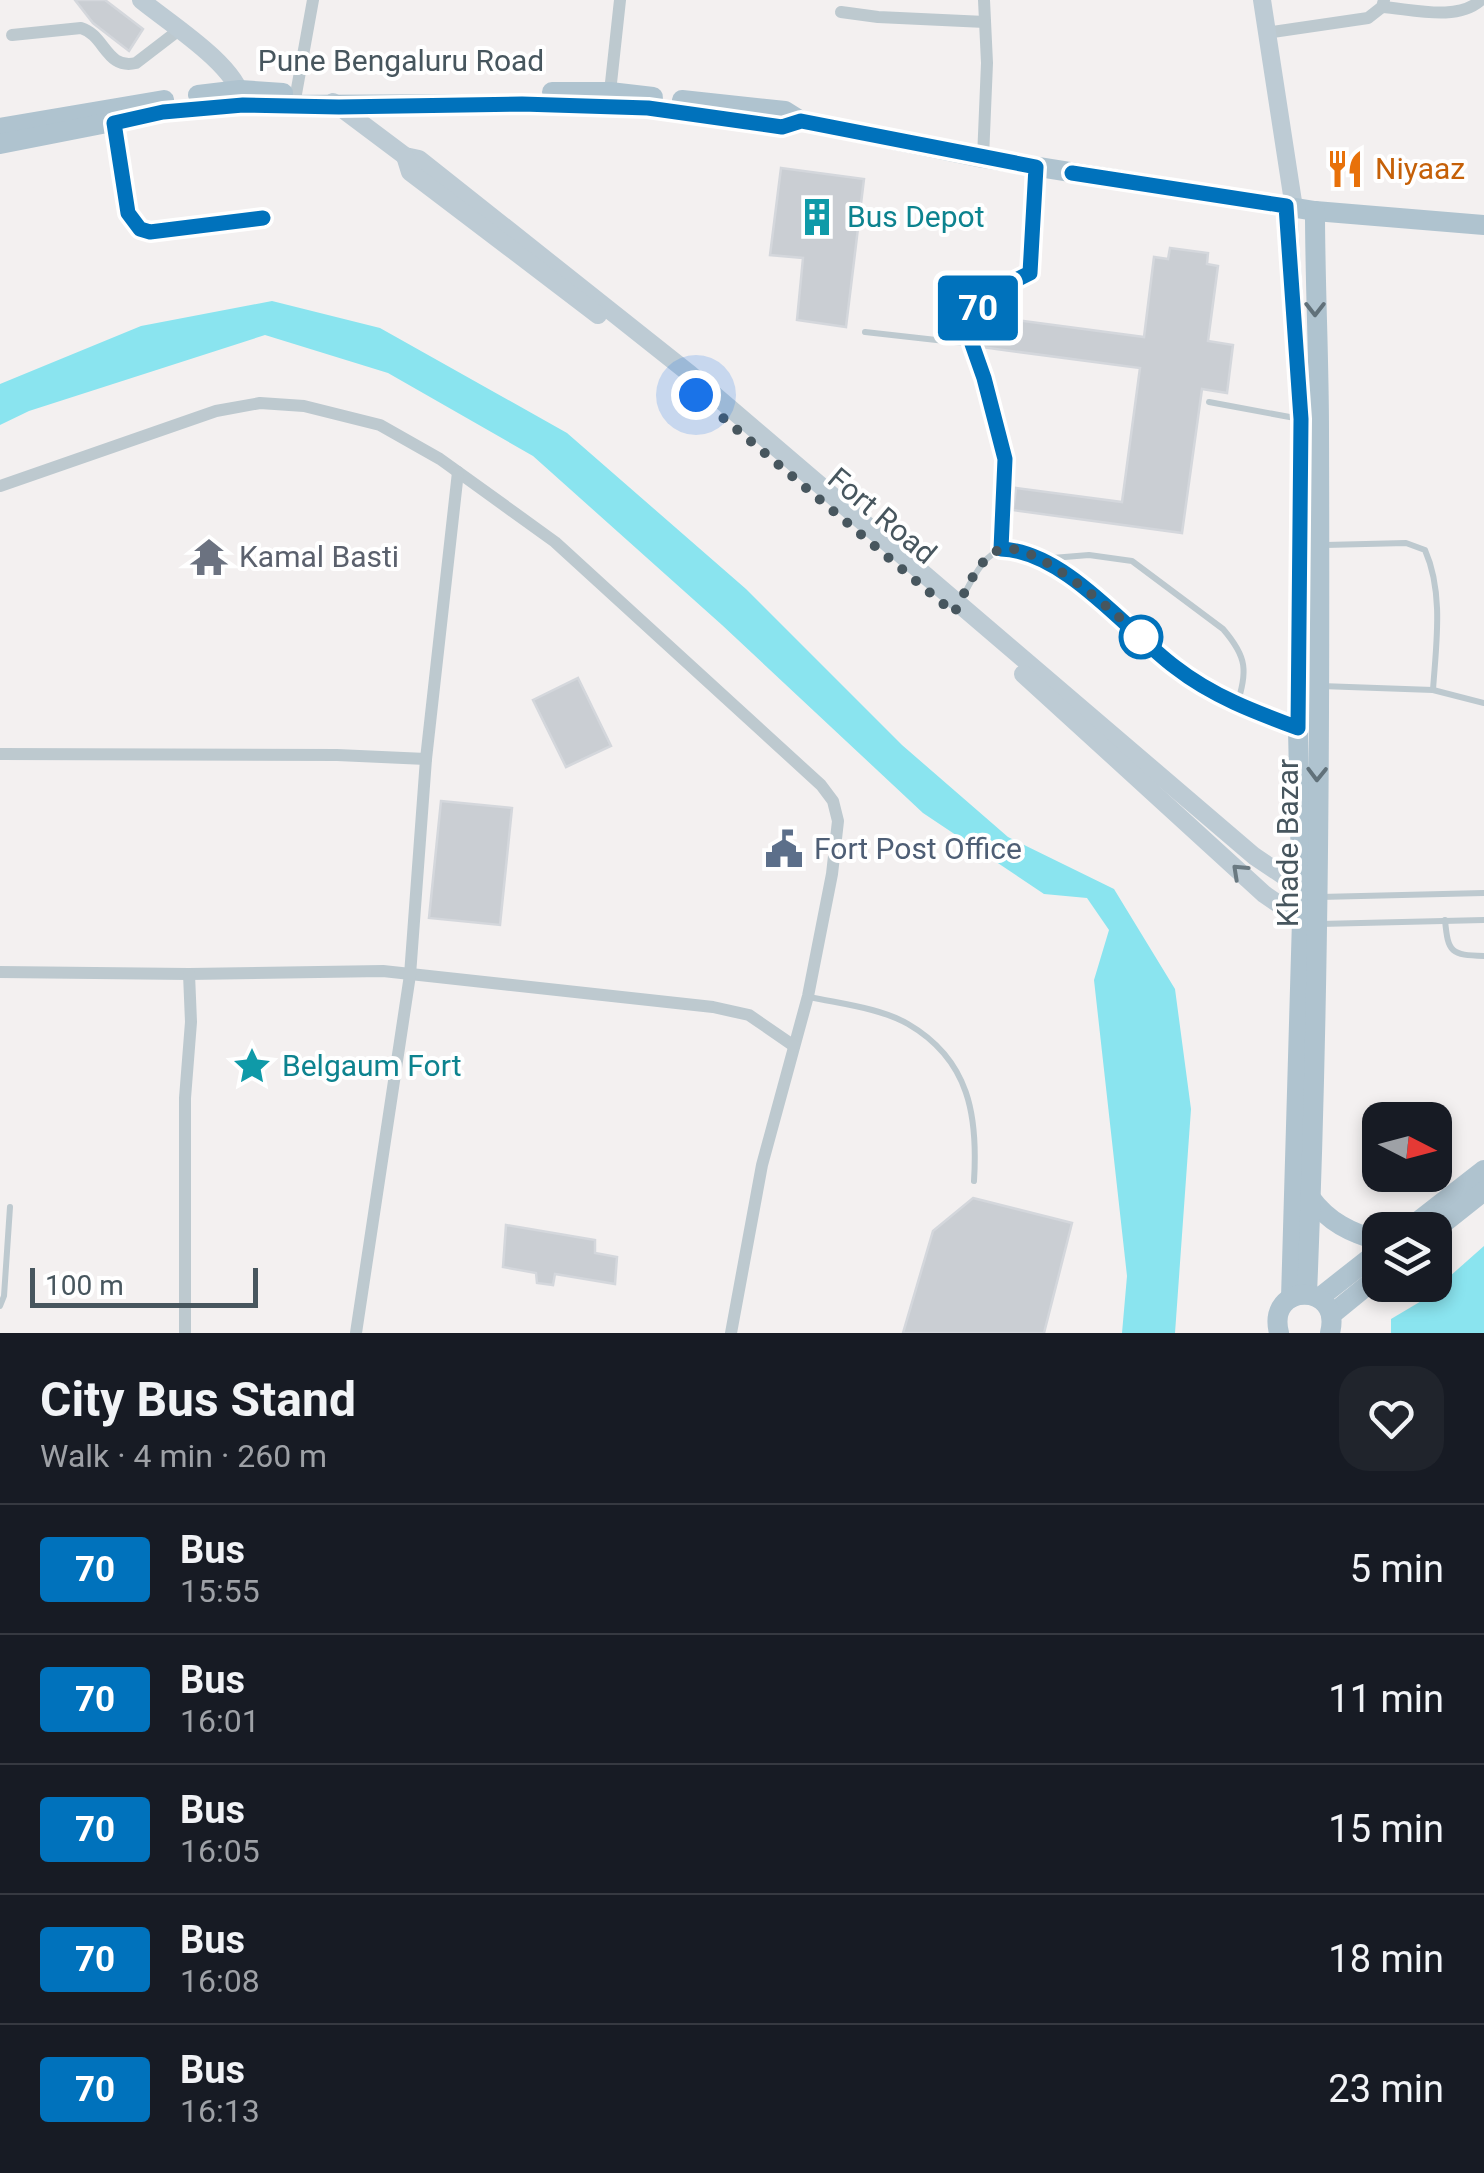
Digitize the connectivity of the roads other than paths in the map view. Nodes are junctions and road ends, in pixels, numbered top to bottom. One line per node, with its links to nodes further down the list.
1 (141, 0): 10 (main road)
2 (312, 0): 14 (street)
3 (620, 0): 13 (street)
4 (984, 0): 9 (street)
5 (1262, 0): 11 (main road, Khade Bazar)
6 (1481, 0): 7 (street)
7 (1383, 3): 11 (street)
8 (841, 12): 9 (street)
9 (984, 22): 21 (street)
10 (178, 30): 12 (street); 15 (main road)
11 (1266, 33): 23 (main road, Khade Bazar)
12 (12, 36)
13 (610, 92): 16 (main road, Pune Bengaluru Road); 17 (main road, Pune Bengaluru Road)
14 (296, 94): 15 (main road, Pune Bengaluru Road); 16 (main road, Pune Bengaluru Road)
15 (242, 98): 16 (main road); 18 (main road); 19 (main road, Pune Bengaluru Road)
16 (332, 101): 17 (main road); 35 (main road, Fort Road)
17 (801, 121): 21 (main road)
18 (114, 123): 20 (main road); 24 (street)
19 (0, 128)
20 (0, 144)
21 (983, 158): 22 (main road)
22 (1036, 167): 23 (main road); 27 (lane)
23 (1298, 208): 25 (main road); 29 (main road); 32 (main road, Khade Bazar, one-way to 32)
24 (263, 218)
25 (1484, 226)
26 (864, 332): 27 (lane)
27 (972, 344): 33 (lane)
28 (1208, 402): 29 (lane)
29 (1301, 419): 40 (main road)
30 (458, 472): 31 (street); 42 (street); 52 (street)
31 (0, 486)
32 (1318, 546): 36 (main road, Khade Bazar); 37 (lane)
33 (1001, 549): 34 (lane); 35 (lane)
34 (1038, 559): 39 (lane); 39 (lane)
35 (957, 608): 43 (main road, Fort Road); 47 (main road, Fort Road, one-way to 35)
36 (1320, 686): 37 (lane); 43 (main road, Khade Bazar, one-way to 43)
37 (1433, 690): 38 (lane)
38 (1484, 703)
39 (1237, 706): 40 (lane)
40 (1298, 728): 43 (main road)
41 (0, 754): 42 (street)
42 (426, 759): 51 (street)
43 (1310, 893): 44 (lane); 47 (main road, Khade Bazar)
44 (1484, 893)
45 (1446, 920): 46 (lane); 47 (lane); 48 (lane)
46 (1484, 920)
47 (1310, 922): 57 (main road, Khade Bazar); 65 (main road)
48 (1484, 956)
49 (0, 972): 50 (street)
50 (190, 974): 51 (street); 67 (street)
51 (410, 975): 53 (street); 68 (street)
52 (808, 996): 53 (street); 55 (lane)
53 (794, 1046): 69 (street)
54 (1484, 1170): 59 (main road)
55 (974, 1181)
56 (1484, 1192): 60 (main road)
57 (1310, 1197): 61 (main road); 65 (main road, Khade Bazar)
58 (10, 1207): 64 (lane)
59 (1430, 1212)
60 (1452, 1217)
61 (1362, 1234)
62 (1362, 1266): 65 (main road)
63 (1362, 1284): 65 (main road)
64 (0, 1306)
65 (1316, 1308): 66 (main road)
66 (1273, 1330)
67 (185, 1333)
68 (356, 1333)
69 (731, 1333)

